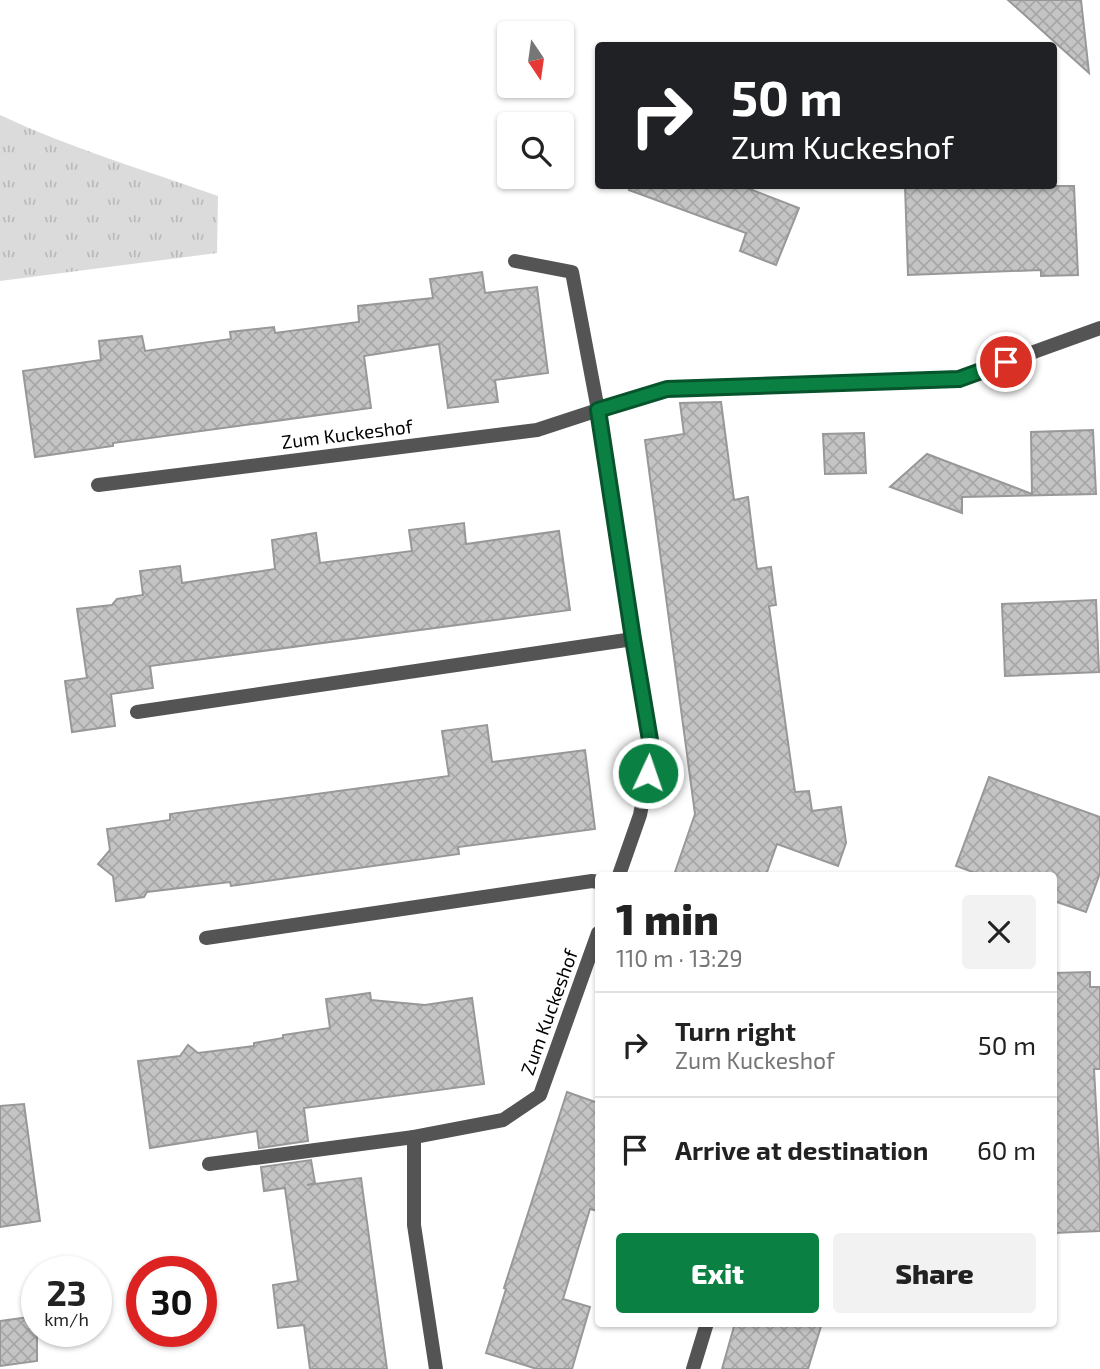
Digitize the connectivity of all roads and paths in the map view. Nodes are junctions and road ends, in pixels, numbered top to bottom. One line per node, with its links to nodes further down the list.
1 (515, 261): 3 (street)
2 (1100, 328): 3 (street, Zum Kuckeshof)
3 (598, 410): 4 (street, Zum Kuckeshof); 5 (street)
4 (98, 485)
5 (633, 639): 6 (street); 7 (street)
6 (137, 712)
7 (621, 872)
8 (595, 882): 9 (street)
9 (206, 938)
10 (595, 941): 11 (street, Zum Kuckeshof)
11 (414, 1137): 12 (street, Zum Kuckeshof); 14 (street)
12 (209, 1164)
13 (706, 1327): 15 (street)
14 (436, 1369)
15 (693, 1369)

